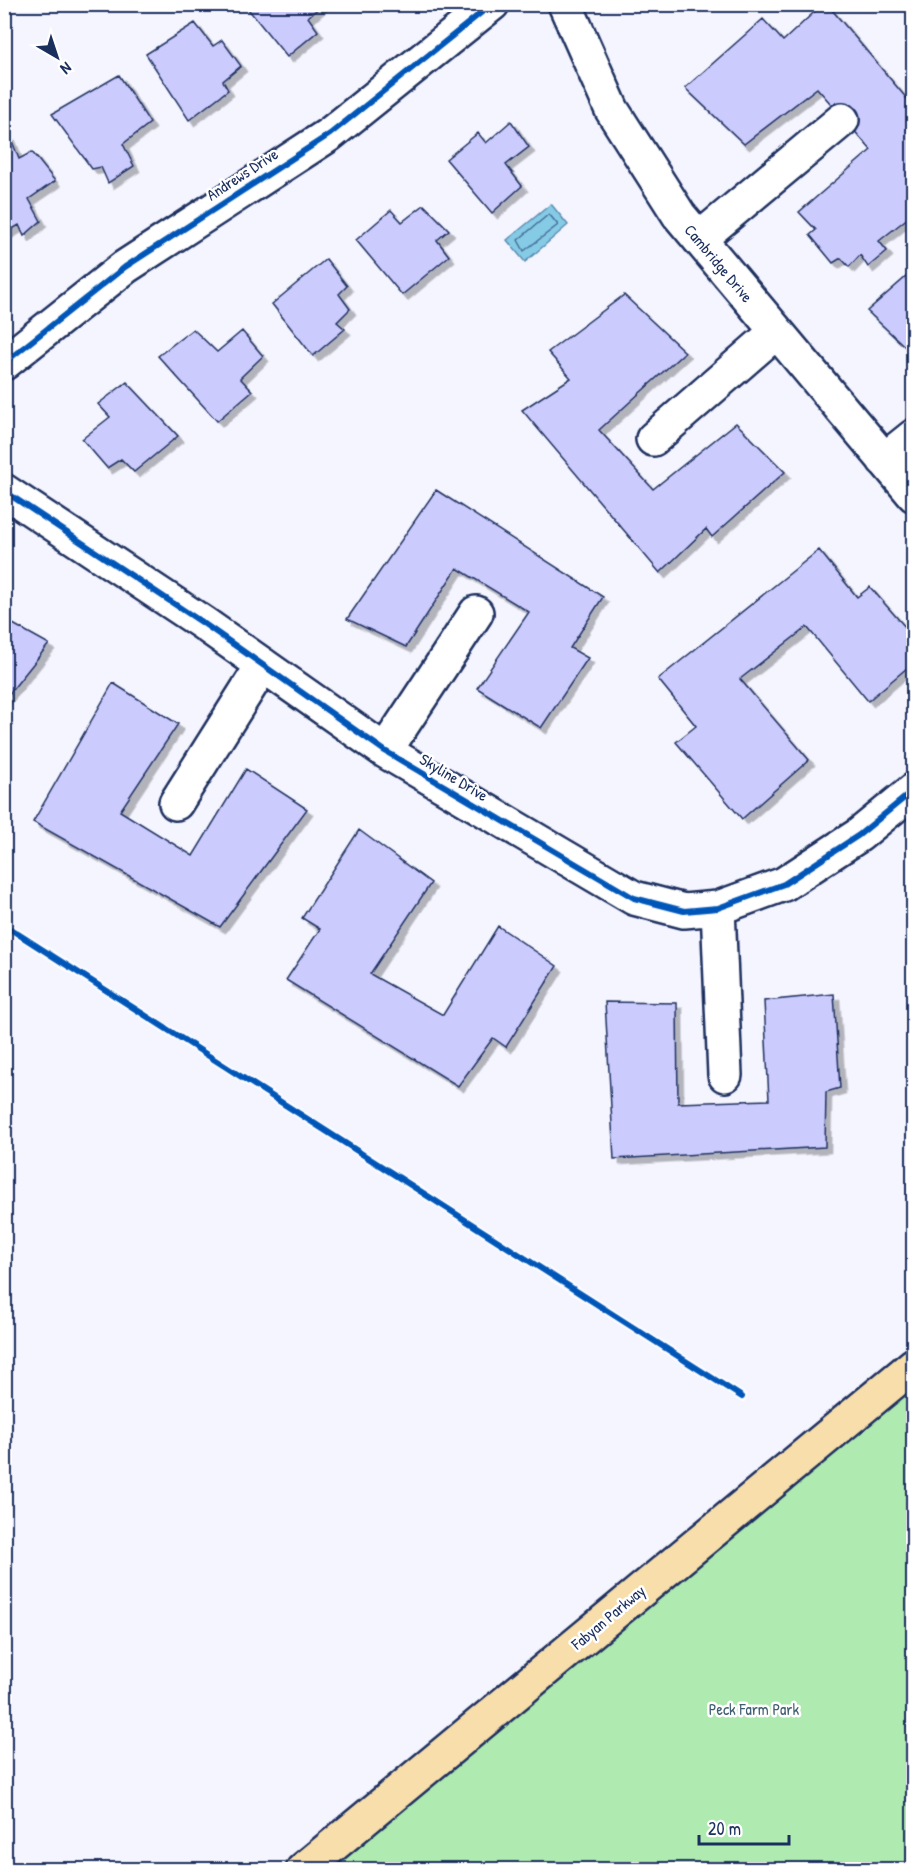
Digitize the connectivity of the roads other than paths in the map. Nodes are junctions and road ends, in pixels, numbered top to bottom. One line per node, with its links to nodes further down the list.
1 (492, 4): 6 (street, Andrews Drive)
2 (565, 4): 4 (street, Cambridge Drive)
3 (842, 120): 4 (street)
4 (699, 239): 5 (street, Cambridge Drive)
5 (776, 332): 8 (street); 9 (street, Cambridge Drive)
6 (4, 363)
7 (914, 436): 9 (street)
8 (653, 440)
9 (884, 460): 11 (street, Cambridge Drive)
10 (4, 491): 13 (street, Skyline Drive)
11 (914, 495)
12 (476, 613): 14 (street)
13 (263, 665): 14 (street, Skyline Drive); 16 (street)
14 (385, 751): 17 (street, Skyline Drive)
15 (914, 789): 17 (street, Skyline Drive)
16 (176, 803)
17 (718, 908): 18 (street)
18 (725, 1075)
19 (914, 1365): 20 (main road, Fabyan Parkway)
20 (303, 1869)

